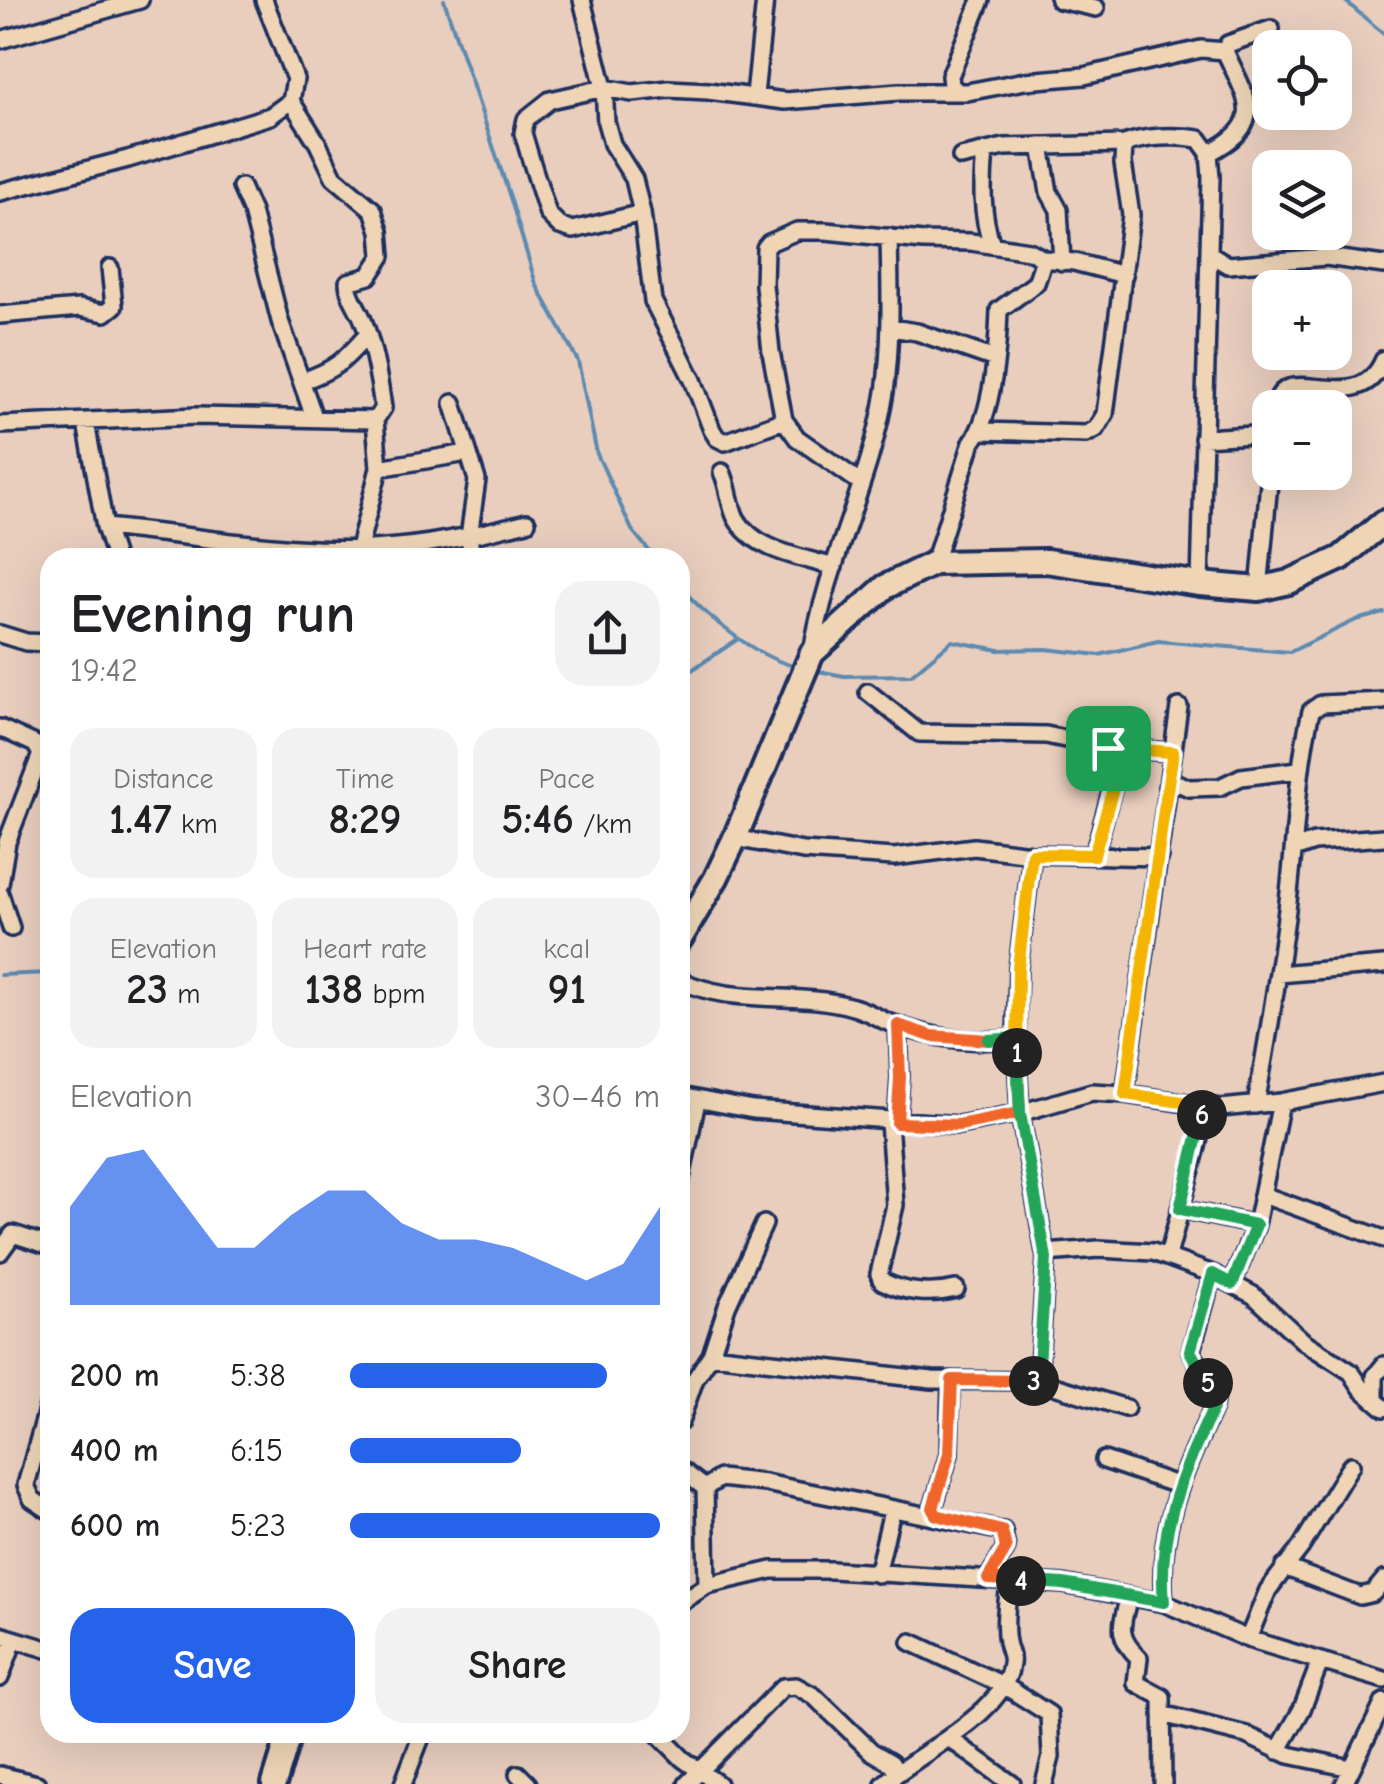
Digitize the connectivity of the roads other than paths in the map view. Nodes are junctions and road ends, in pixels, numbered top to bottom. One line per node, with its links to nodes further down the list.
1 (140, 0): 9 (street)
2 (264, 0): 14 (street)
3 (582, 0): 11 (street)
4 (765, 0): 13 (street)
5 (980, 0): 12 (street)
6 (1059, 0): 7 (street)
7 (1096, 8)
8 (1271, 28): 10 (street)
9 (0, 39)
10 (1224, 51): 12 (street); 18 (street)
11 (604, 88): 13 (street); 22 (street); 22 (street)
12 (958, 92): 13 (street)
13 (755, 95)
14 (291, 101): 21 (street); 33 (street)
15 (1124, 144): 16 (street); 18 (street); 30 (street)
16 (1041, 146): 17 (street); 27 (street)
17 (985, 151): 19 (street); 24 (street)
18 (1210, 153): 25 (street)
19 (961, 157)
20 (242, 187): 36 (street)
21 (0, 192)
22 (642, 213): 43 (street)
23 (888, 237): 24 (street); 32 (street); 43 (street)
24 (992, 245): 26 (street)
25 (1210, 254): 28 (street); 48 (street)
26 (1044, 259): 27 (street); 35 (street)
27 (1062, 262): 30 (street)
28 (1384, 264)
29 (110, 268): 31 (street)
30 (1124, 275): 46 (street)
31 (0, 314)
32 (891, 328): 35 (street); 52 (street)
33 (368, 334): 36 (street); 42 (street)
34 (1384, 359): 39 (street)
35 (995, 360): 46 (street)
36 (302, 382): 41 (street)
37 (1282, 390): 38 (street)
38 (1349, 390)
39 (1349, 390)
40 (453, 403): 49 (street)
41 (314, 417): 42 (street); 44 (street)
42 (375, 420): 50 (street)
43 (784, 420): 52 (street)
44 (86, 422): 45 (street); 56 (street)
45 (0, 425)
46 (980, 432): 61 (street)
47 (1252, 435): 48 (street)
48 (1203, 438): 63 (street)
49 (467, 453): 50 (street); 57 (street)
50 (379, 468): 59 (street)
51 (722, 472): 62 (street)
52 (861, 483): 62 (street)
53 (1268, 490): 64 (street)
54 (527, 522): 57 (street)
55 (1384, 522): 64 (street)
56 (105, 527): 58 (street); 59 (street)
57 (469, 538): 59 (street); 60 (street)
58 (111, 548)
59 (359, 548)
60 (470, 548)
61 (934, 562): 63 (street); 67 (street)
62 (834, 567): 67 (street)
63 (1200, 584): 64 (street)
64 (1260, 588)
65 (0, 634): 66 (street)
66 (40, 643)
67 (808, 664): 79 (street)
68 (868, 692): 72 (street)
69 (1384, 701): 76 (street)
70 (1179, 707): 74 (street)
71 (0, 728): 73 (street)
72 (1108, 748): 74 (street); 83 (street)
73 (40, 752)
74 (1173, 752): 77 (street)
75 (40, 756): 80 (street)
76 (1298, 770): 77 (street); 81 (street)
77 (1166, 788): 84 (street)
78 (1384, 837): 81 (street)
79 (735, 838): 82 (street); 87 (street)
80 (4, 846): 85 (street)
81 (1294, 848): 90 (street)
82 (1032, 854): 83 (street); 93 (street)
83 (1094, 855): 84 (street)
84 (1159, 857): 95 (street)
85 (0, 884)
86 (0, 894): 88 (street)
87 (690, 922)
88 (10, 928)
89 (1384, 965): 90 (street)
90 (1278, 974): 100 (street)
91 (690, 985): 92 (street)
92 (898, 1025): 93 (street); 102 (street)
93 (1016, 1038): 101 (street)
94 (1384, 1084): 98 (street)
95 (1125, 1094): 99 (street); 101 (street)
96 (690, 1099): 97 (street)
97 (697, 1101): 102 (street); 103 (street)
98 (1281, 1102): 100 (street); 104 (street)
99 (1204, 1105): 100 (street); 105 (street)
100 (1256, 1105)
101 (1020, 1113): 102 (street); 111 (street)
102 (893, 1123): 115 (street)
103 (690, 1135)
104 (1263, 1196): 107 (street); 108 (street)
105 (1180, 1209): 107 (street); 112 (street)
106 (764, 1224): 116 (street)
107 (1256, 1225): 114 (street)
108 (1384, 1239)
109 (40, 1243): 110 (street)
110 (0, 1252)
111 (1045, 1253): 112 (street); 120 (street)
112 (1168, 1256): 113 (street)
113 (1213, 1274): 114 (street); 128 (street)
114 (1232, 1284): 118 (street)
115 (956, 1289)
116 (711, 1356): 119 (street); 121 (street)
117 (1379, 1371): 118 (street); 122 (street)
118 (1356, 1378): 122 (street)
119 (952, 1380): 120 (street); 132 (street)
120 (1038, 1381): 123 (street)
121 (690, 1382)
122 (1379, 1404)
123 (1126, 1408)
124 (40, 1435): 130 (street)
125 (1104, 1460): 128 (street)
126 (1351, 1466): 133 (street)
127 (690, 1477): 129 (street)
128 (1178, 1486): 141 (street)
129 (705, 1488): 131 (street); 138 (street)
130 (40, 1504)
131 (892, 1511): 132 (street); 134 (street)
132 (936, 1515): 135 (street)
133 (1284, 1567): 137 (street); 143 (street)
134 (876, 1574): 135 (street); 138 (street)
135 (988, 1579): 136 (street)
136 (1009, 1580): 140 (street); 149 (street)
137 (1384, 1580)
138 (707, 1585): 139 (street)
139 (690, 1596)
140 (1129, 1596): 141 (street); 151 (street)
141 (1164, 1602): 143 (street)
142 (7, 1638): 145 (street); 147 (street)
143 (1248, 1640): 146 (street)
144 (910, 1642): 149 (street)
145 (40, 1647)
146 (1320, 1662): 148 (street); 156 (street)
147 (0, 1678)
148 (1384, 1680)
149 (1005, 1686): 152 (street); 167 (street)
150 (1384, 1702): 160 (street)
151 (1162, 1714): 156 (street); 168 (street)
152 (950, 1739): 159 (street); 166 (street)
153 (287, 1743): 162 (street)
154 (419, 1743): 163 (street)
155 (667, 1743): 157 (street)
156 (1278, 1751): 160 (street)
157 (701, 1769): 159 (street); 164 (street); 165 (street)
158 (0, 1776): 161 (street)
159 (891, 1778)
160 (1348, 1779)
161 (37, 1784)
162 (274, 1784)
163 (403, 1784)
164 (688, 1784)
165 (718, 1784)
166 (1012, 1784)
167 (1044, 1784)
168 (1164, 1784)

